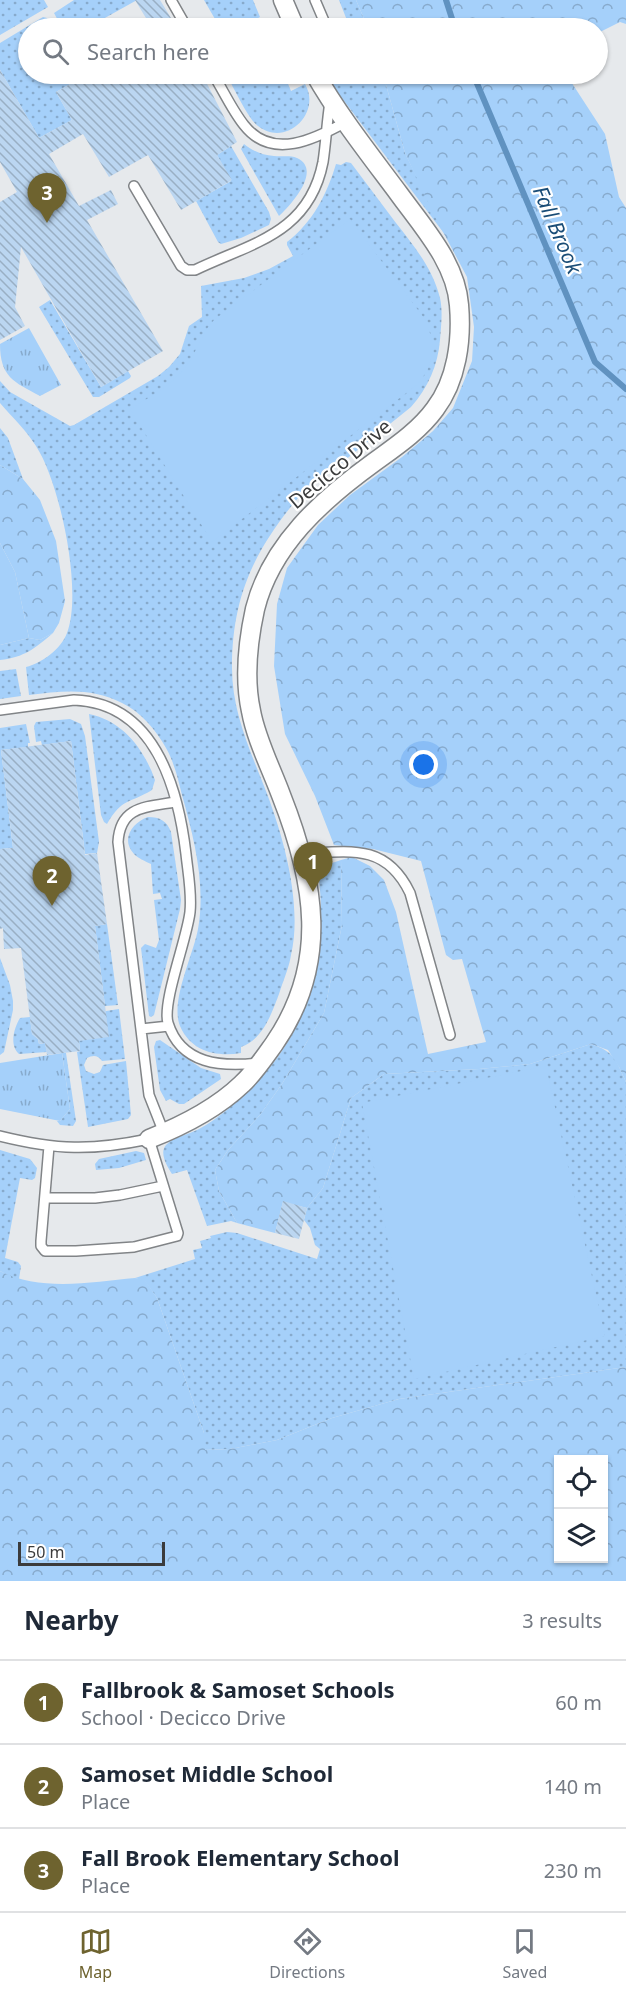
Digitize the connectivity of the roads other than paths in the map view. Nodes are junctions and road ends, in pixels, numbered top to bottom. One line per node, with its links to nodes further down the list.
1 (171, 0): 4 (lane)
2 (283, 0): 5 (street)
3 (315, 0): 6 (lane)
4 (181, 18)
5 (291, 18)
6 (323, 18)
7 (219, 84): 11 (lane)
8 (321, 84): 9 (street, Decicco Drive)
9 (330, 100): 10 (street, Decicco Drive); 11 (lane)
10 (346, 122): 11 (lane); 15 (street, Decicco Drive)
11 (325, 133): 12 (lane)
12 (134, 186)
13 (0, 710): 14 (lane)
14 (175, 802): 16 (lane); 17 (lane)
15 (302, 855): 18 (lane); 19 (street, Decicco Drive)
16 (169, 1026): 17 (lane); 19 (lane)
17 (141, 1029): 21 (lane)
18 (450, 1035)
19 (261, 1063): 21 (street, Decicco Drive)
20 (0, 1136): 22 (lane)
21 (156, 1136): 22 (lane); 23 (lane)
22 (49, 1146): 24 (lane)
23 (163, 1186): 24 (lane); 24 (lane)
24 (45, 1198)

